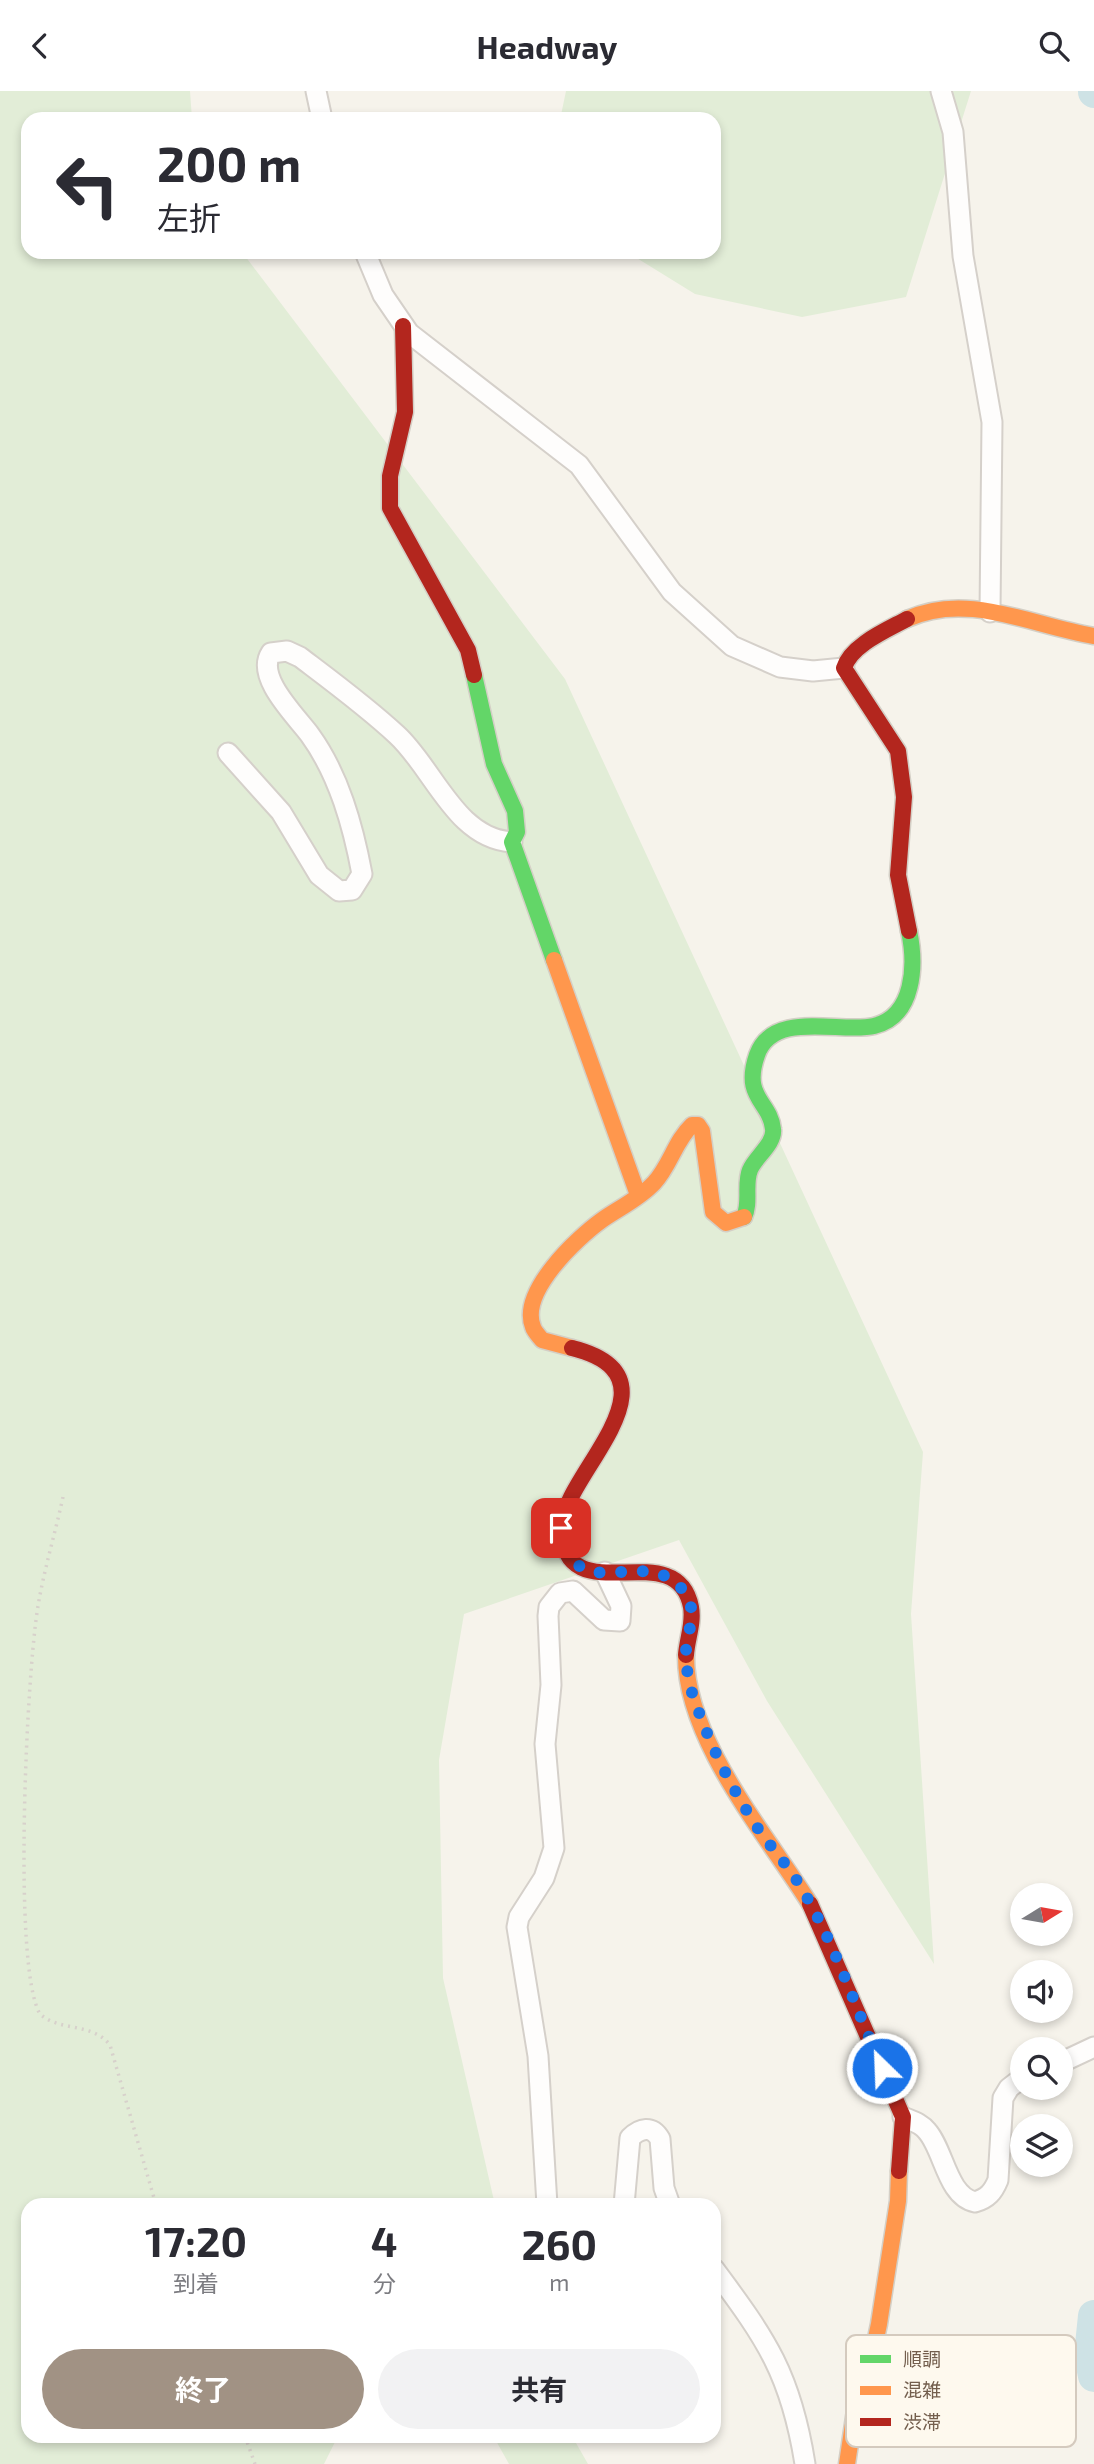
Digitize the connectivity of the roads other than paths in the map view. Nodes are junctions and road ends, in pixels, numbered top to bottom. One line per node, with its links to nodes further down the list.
1 (316, 91): 3 (street)
2 (941, 91): 6 (street)
3 (320, 112)
4 (368, 259): 5 (street)
5 (403, 326): 8 (street); 10 (street)
6 (989, 612): 7 (street); 8 (street)
7 (1094, 636)
8 (844, 668): 11 (street)
9 (228, 753): 10 (street)
10 (512, 842): 11 (street)
11 (638, 1195): 12 (street)
12 (605, 1572): 16 (street); 17 (street)
13 (1094, 2047): 14 (street)
14 (1073, 2057)
15 (1010, 2087): 16 (street)
16 (903, 2117): 21 (street)
17 (547, 2198)
18 (625, 2198): 19 (street)
19 (668, 2198)
20 (721, 2279): 22 (street)
21 (877, 2335)
22 (805, 2464)

